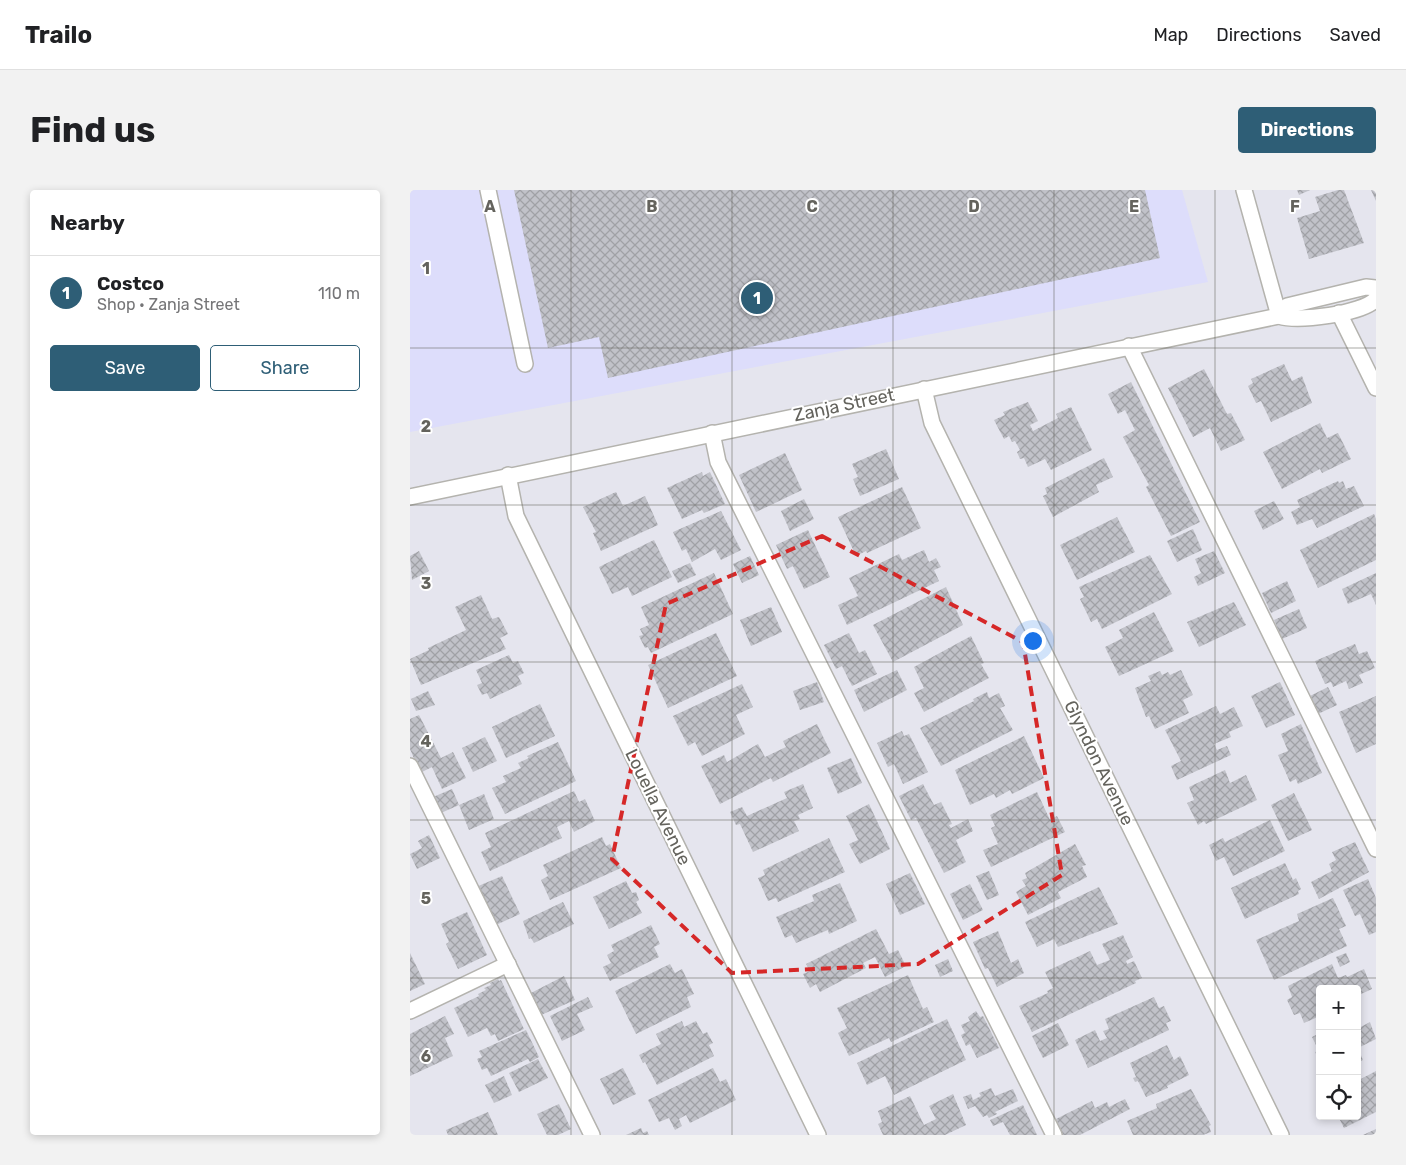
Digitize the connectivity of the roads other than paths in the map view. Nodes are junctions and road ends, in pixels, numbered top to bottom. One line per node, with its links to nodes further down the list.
1 (488, 190): 8 (street)
2 (1244, 190): 6 (street)
3 (1376, 288): 6 (street, Zanja Street)
4 (1376, 299): 5 (street, Zanja Street)
5 (1339, 313): 6 (street, Zanja Street); 9 (street)
6 (1279, 316): 7 (street, Zanja Street)
7 (1129, 346): 10 (street, Zanja Street); 15 (street)
8 (524, 364)
9 (1376, 388)
10 (924, 389): 11 (street, Zanja Street); 21 (street, Glyndon Avenue)
11 (712, 433): 12 (street, Zanja Street); 20 (street)
12 (508, 475): 13 (street, Zanja Street); 19 (street, Louella Avenue)
13 (410, 497)
14 (410, 766): 16 (street)
15 (1376, 849)
16 (508, 964): 17 (street); 18 (street)
17 (410, 1011)
18 (592, 1135)
19 (818, 1135)
20 (1054, 1135)
21 (1281, 1135)

